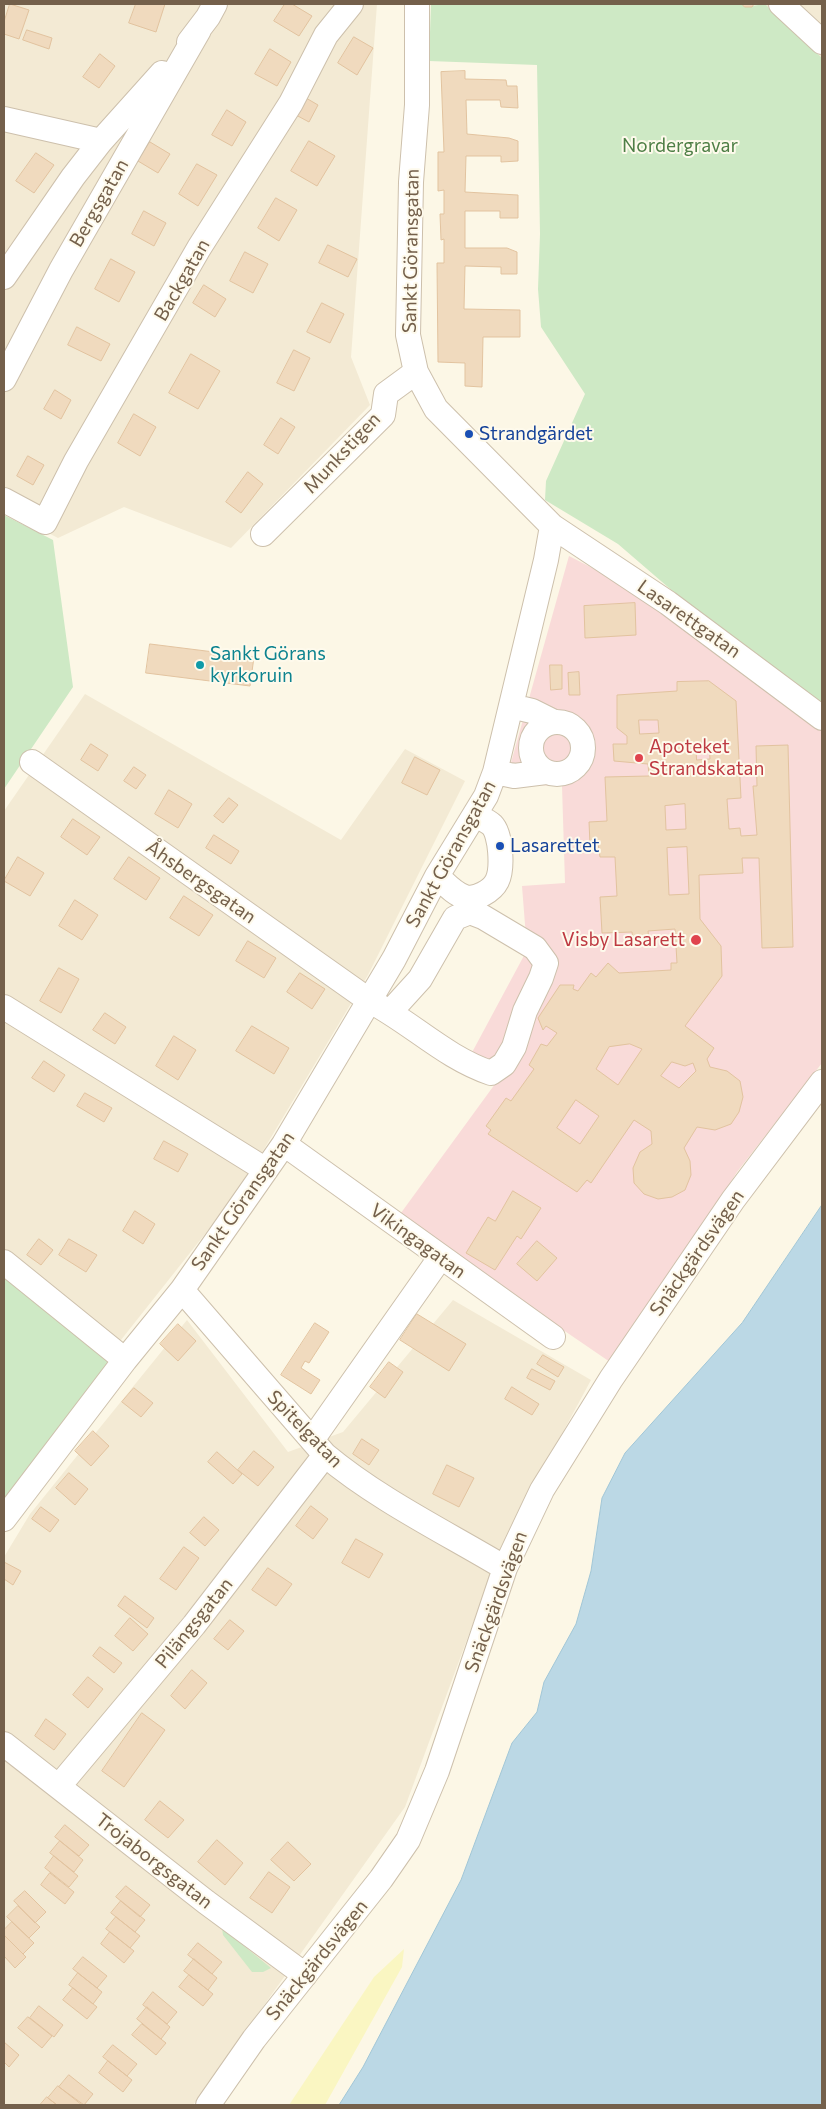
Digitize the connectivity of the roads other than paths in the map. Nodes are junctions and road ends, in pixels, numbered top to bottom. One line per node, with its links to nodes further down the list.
1 (215, 4): 5 (street, Bergsgatan)
2 (351, 4): 12 (street, Backgatan)
3 (416, 4): 10 (street, Sankt Göransgatan)
4 (781, 4): 6 (street)
5 (199, 30): 8 (street, Bergsgatan); 11 (street, Bergsgatan)
6 (822, 42)
7 (4, 119): 8 (street)
8 (101, 141): 9 (street, Bergsgatan)
9 (4, 277)
10 (416, 372): 13 (street, Sankt Göransgatan); 14 (street, Munkstigen)
11 (4, 379)
12 (4, 500)
13 (552, 526): 15 (street, Sankt Göransgatan); 16 (street, Lasarettgatan)
14 (263, 534)
15 (511, 706): 17 (street); 19 (street, Sankt Göransgatan)
16 (822, 718)
17 (554, 722): 20 (street); 20 (street)
18 (32, 762): 23 (street, Åhsbergsgatan)
19 (495, 772): 20 (street); 21 (street, Sankt Göransgatan)
20 (546, 772)
21 (475, 815): 22 (street, Sankt Göransgatan); 22 (street)
22 (437, 876): 23 (street, Sankt Göransgatan)
23 (380, 1006): 23 (street); 26 (street, Sankt Göransgatan)
24 (4, 1007): 27 (street)
25 (822, 1082): 35 (street, Snäckgärdsvägen)
26 (284, 1144): 27 (street, Sankt Göransgatan); 28 (street, Vikingagatan)
27 (266, 1170): 30 (street, Sankt Göransgatan)
28 (440, 1258): 31 (street, Vikingagatan); 33 (street, Pilängsgatan)
29 (4, 1262): 32 (street)
30 (182, 1290): 32 (street, Sankt Göransgatan); 33 (street, Spitelgatan)
31 (553, 1337)
32 (124, 1360): 34 (street, Sankt Göransgatan)
33 (319, 1448): 35 (street, Spitelgatan); 37 (street, Pilängsgatan)
34 (4, 1519)
35 (505, 1568): 38 (street, Snäckgärdsvägen)
36 (4, 1744): 37 (street, Trojaborgsgatan)
37 (59, 1786): 38 (street, Trojaborgsgatan)
38 (305, 1975): 39 (street, Snäckgärdsvägen)
39 (208, 2105)

